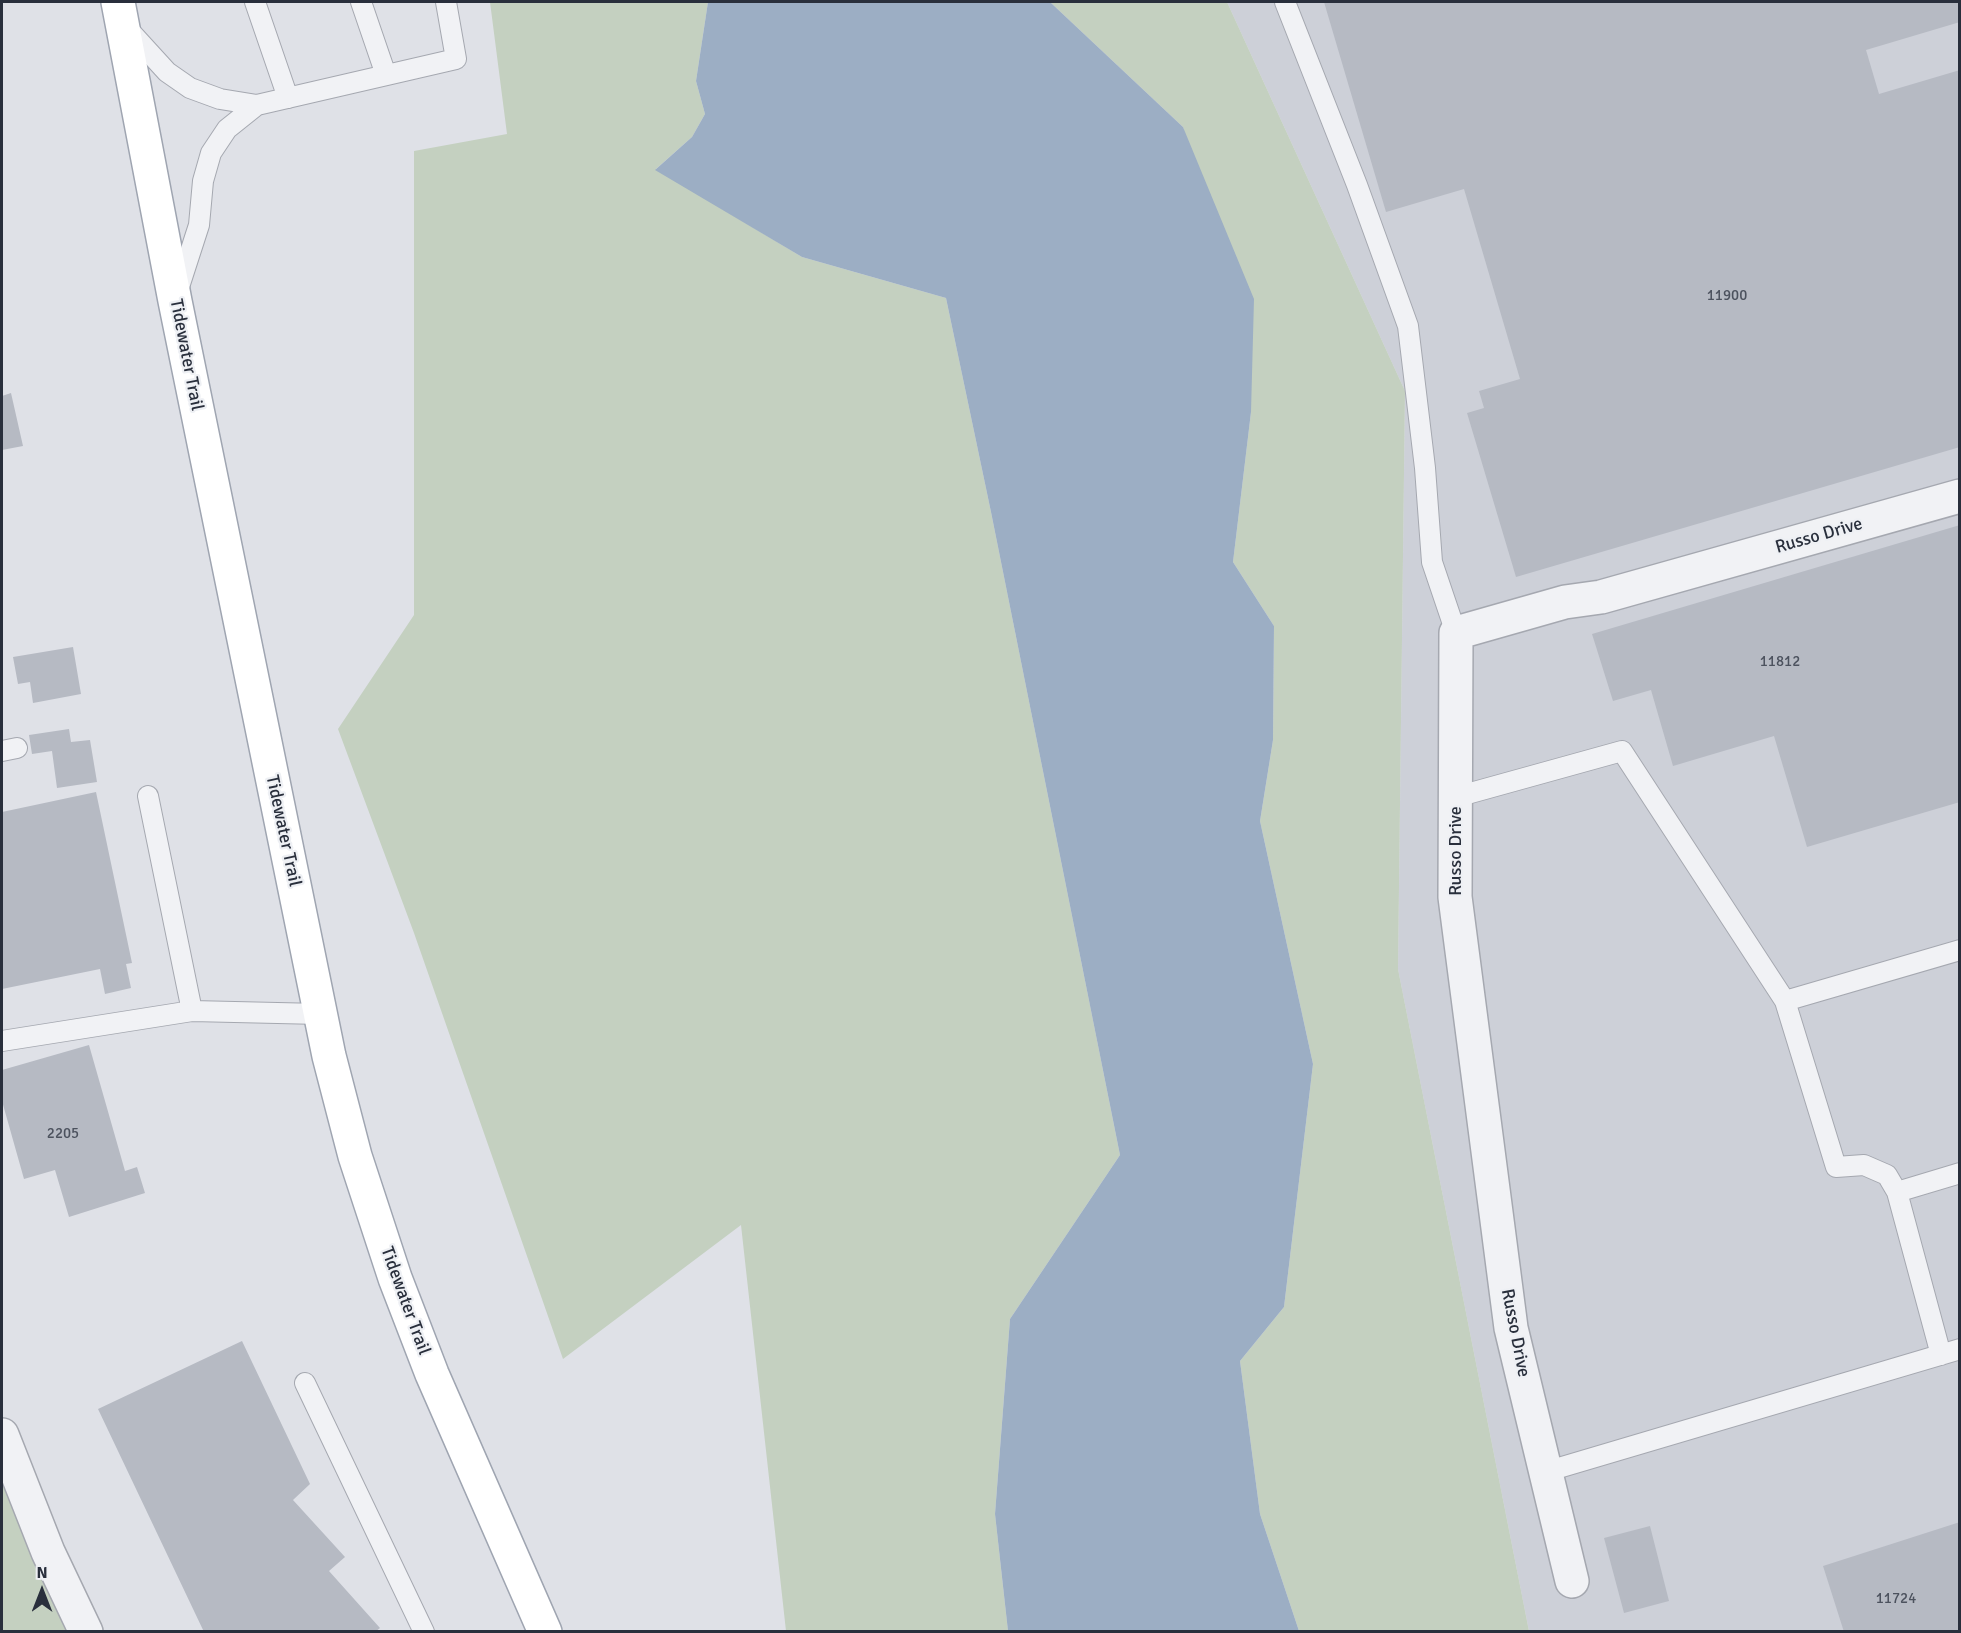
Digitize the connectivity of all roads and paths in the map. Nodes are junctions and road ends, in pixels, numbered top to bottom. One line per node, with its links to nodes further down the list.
1 (255, 2): 7 (lane)
2 (361, 2): 6 (lane)
3 (446, 2): 6 (lane)
4 (1285, 2): 11 (lane)
5 (120, 13): 8 (lane); 9 (main road, Tidewater Trail)
6 (386, 75): 7 (lane)
7 (288, 98): 8 (lane)
8 (257, 105): 9 (lane)
9 (175, 301): 17 (main road, Tidewater Trail)
10 (1959, 496): 11 (street, Russo Drive)
11 (1456, 633): 13 (street, Russo Drive)
12 (148, 796): 16 (lane)
13 (1456, 797): 15 (lane); 24 (street, Russo Drive)
14 (1959, 950): 15 (lane)
15 (1785, 1001): 20 (lane)
16 (192, 1011): 17 (lane); 18 (lane)
17 (320, 1014): 28 (main road, Tidewater Trail)
18 (2, 1041)
19 (1959, 1173): 20 (lane)
20 (1897, 1192): 21 (lane)
21 (1950, 1352): 24 (lane)
22 (304, 1383): 27 (lane)
23 (2, 1435): 26 (street)
24 (1545, 1472): 25 (street, Russo Drive)
25 (1572, 1581)
26 (86, 1632)
27 (424, 1632)
28 (545, 1632)

